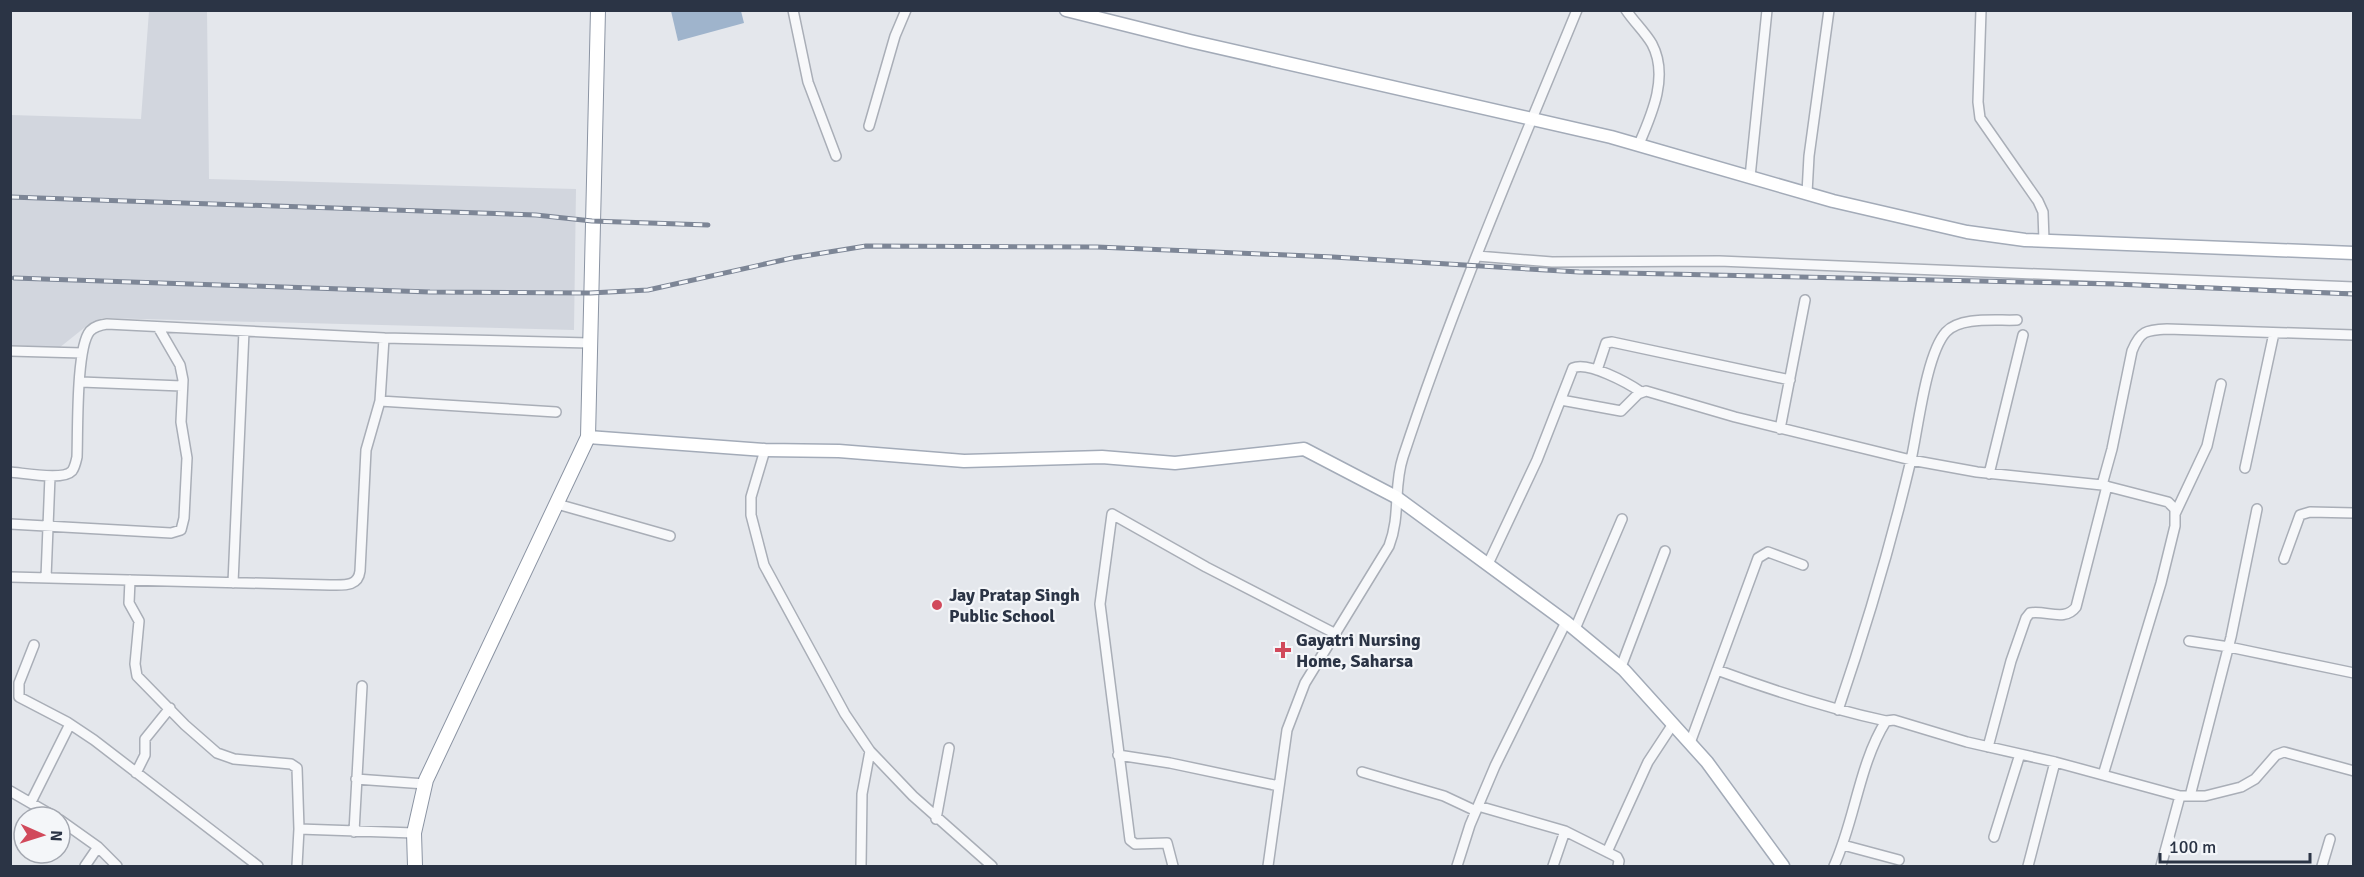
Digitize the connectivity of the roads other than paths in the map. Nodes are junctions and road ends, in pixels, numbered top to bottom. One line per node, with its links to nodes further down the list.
1 (598, 10): 28 (highway)
2 (793, 10): 13 (street)
3 (906, 10): 11 (street)
4 (1066, 10): 10 (main road)
5 (1577, 10): 10 (street)
6 (1626, 10): 12 (street)
7 (1767, 10): 14 (street)
8 (1828, 10): 15 (street)
9 (1981, 10): 16 (street)
10 (1532, 118): 12 (main road); 18 (street)
11 (869, 126)
12 (1639, 144): 14 (main road)
13 (836, 156)
14 (1750, 177): 15 (main road)
15 (1807, 193): 16 (main road)
16 (2044, 241): 17 (main road)
17 (2354, 253)
18 (1477, 256): 19 (street); 49 (street)
19 (2354, 287)
20 (1805, 300): 32 (street)
21 (2017, 320): 43 (street)
22 (158, 327): 23 (street); 30 (street); 35 (street)
23 (244, 331): 27 (street); 65 (street)
24 (2274, 333): 26 (street); 44 (street); 48 (street)
25 (2024, 335): 46 (street)
26 (2354, 335)
27 (384, 338): 28 (street); 38 (street)
28 (589, 343): 41 (highway)
29 (10, 351): 30 (street)
30 (82, 353): 33 (street)
31 (1597, 370): 32 (street); 36 (street); 37 (street)
32 (1790, 380): 40 (street)
33 (81, 382): 35 (street); 47 (street)
34 (2222, 384): 53 (street)
35 (182, 386): 56 (street)
36 (1641, 392): 37 (street); 40 (street)
37 (1561, 400): 60 (street)
38 (380, 401): 39 (street); 65 (street)
39 (556, 412)
40 (1780, 429): 43 (street)
41 (588, 437): 42 (main road); 50 (highway)
42 (765, 450): 49 (main road); 83 (street)
43 (1911, 460): 46 (street); 76 (street)
44 (2245, 468)
45 (10, 472): 47 (street)
46 (1989, 474): 48 (street)
47 (50, 476): 56 (street)
48 (2104, 485): 53 (street); 81 (street)
49 (1396, 497): 60 (main road); 67 (street)
50 (557, 504): 57 (street); 92 (highway)
51 (2257, 509): 70 (street)
52 (2354, 513): 59 (street)
53 (2175, 514): 90 (street)
54 (1622, 519): 66 (street)
55 (10, 524): 56 (street)
56 (48, 527): 63 (street)
57 (670, 536)
58 (1665, 550): 71 (street)
59 (2284, 559)
60 (1488, 564): 66 (main road)
61 (1803, 565): 72 (street)
62 (10, 577): 63 (street)
63 (46, 578): 64 (street)
64 (130, 580): 65 (street); 75 (street)
65 (233, 582)
66 (1571, 626): 71 (main road); 98 (street)
67 (1334, 633): 85 (street); 93 (street)
68 (2188, 641): 70 (street)
69 (34, 645): 78 (street)
70 (2229, 647): 73 (street); 95 (street)
71 (1621, 667): 79 (main road)
72 (1717, 670): 76 (street); 80 (street)
73 (2354, 673)
74 (362, 686): 91 (street)
75 (170, 708): 89 (street); 101 (street)
76 (1838, 710): 77 (street)
77 (1886, 721): 81 (street); 107 (street)
78 (70, 723): 89 (street); 96 (street)
79 (1673, 723): 80 (main road); 109 (street)
80 (1690, 743): 123 (main road)
81 (1988, 747): 84 (street)
82 (949, 748): 99 (street)
83 (870, 751): 99 (street); 116 (street)
84 (2020, 754): 86 (street); 105 (street)
85 (1118, 755): 93 (street); 118 (street)
86 (2055, 762): 90 (street); 125 (street)
87 (2353, 768): 95 (street)
88 (1362, 772): 98 (street)
89 (136, 773): 113 (street)
90 (2103, 775): 95 (street)
91 (356, 779): 92 (street); 103 (street)
92 (425, 784): 104 (highway)
93 (1279, 786): 119 (street)
94 (10, 791): 96 (street)
95 (2185, 796): 126 (street)
96 (31, 802): 97 (street)
97 (36, 805)
98 (1477, 809): 102 (street); 120 (street)
99 (936, 819): 117 (street)
100 (72, 829): 108 (street)
101 (299, 829): 103 (street); 114 (street)
102 (1565, 831): 109 (street); 121 (street)
103 (354, 832): 104 (street)
104 (414, 833): 115 (highway)
105 (1994, 837)
106 (2330, 839): 127 (street)
107 (1843, 845): 110 (street); 124 (street)
108 (98, 848): 111 (street); 112 (street)
109 (1607, 852): 122 (street)
110 (1899, 860)
111 (85, 867)
112 (117, 867)
113 (258, 867)
114 (297, 867)
115 (415, 867)
116 (861, 867)
117 (992, 867)
118 (1173, 867)
119 (1268, 867)
120 (1457, 867)
121 (1553, 867)
122 (1618, 867)
123 (1783, 867)
124 (1834, 867)
125 (2028, 867)
126 (2161, 867)
127 (2322, 867)

